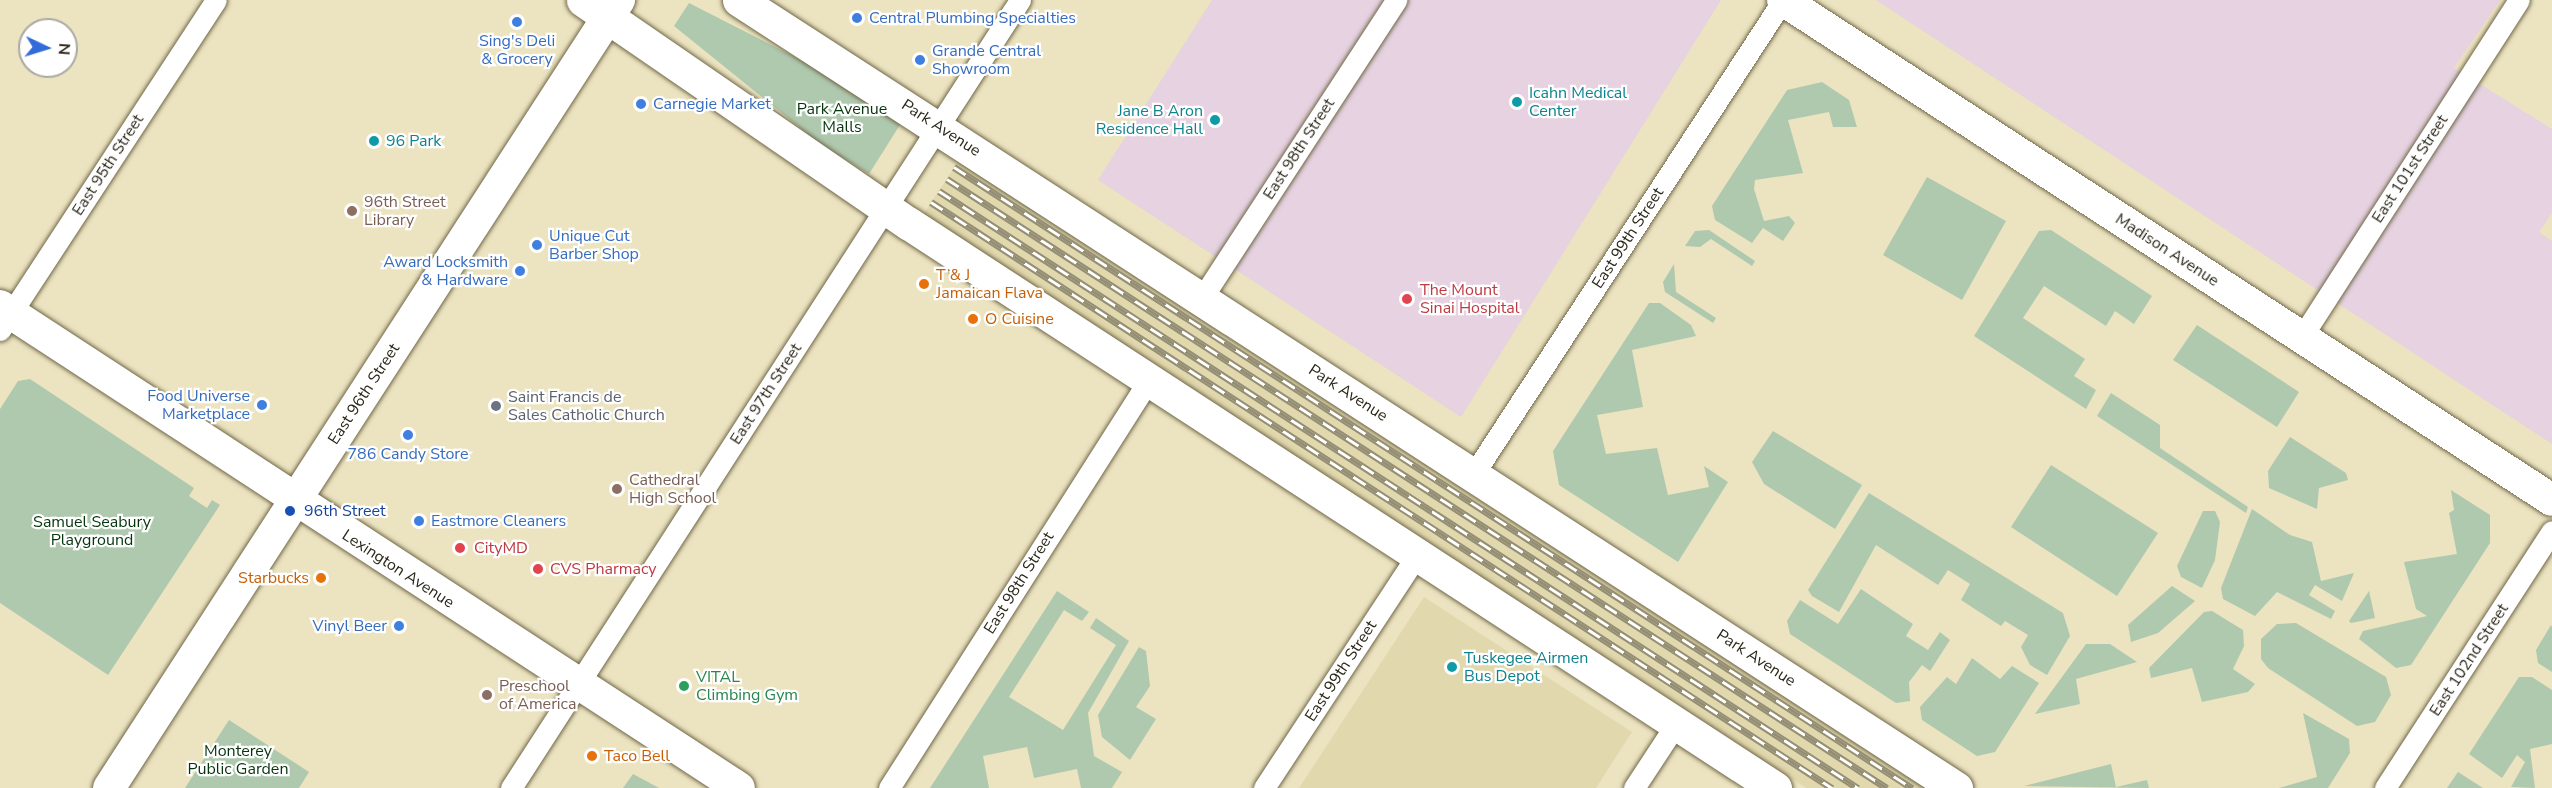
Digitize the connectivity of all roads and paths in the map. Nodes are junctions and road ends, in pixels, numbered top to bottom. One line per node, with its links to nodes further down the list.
1 (216, 0): 11 (street, East 95th Street)
2 (739, 0): 8 (main road, Park Avenue)
3 (1020, 0): 8 (street, East 97th Street)
4 (1395, 0): 10 (street, East 98th Street)
5 (1783, 0): 12 (main road, Madison Avenue); 14 (street, East 99th Street)
6 (2519, 0): 12 (street, East 101st Street)
7 (603, 6): 9 (main road); 16 (main road, East 96th Street)
8 (938, 127): 9 (street, East 97th Street); 10 (main road, Park Avenue)
9 (886, 209): 13 (main road); 19 (street, East 97th Street)
10 (1202, 298): 14 (main road, Park Avenue)
11 (4, 316): 16 (main road, Lexington Avenue)
12 (2301, 338): 15 (main road, Madison Avenue)
13 (1150, 379): 18 (main road); 24 (street, East 98th Street)
14 (1473, 475): 28 (main road, Park Avenue)
15 (2552, 500)
16 (295, 501): 19 (main road, Lexington Avenue); 21 (main road, East 96th Street)
17 (2552, 531): 29 (street, East 102nd Street)
18 (1418, 554): 20 (main road); 25 (street, East 99th Street)
19 (578, 685): 22 (street, East 97th Street); 23 (main road, Lexington Avenue)
20 (1676, 724): 26 (street); 27 (main road)
21 (109, 788)
22 (511, 788)
23 (739, 788)
24 (889, 788)
25 (1264, 788)
26 (1634, 788)
27 (1775, 788)
28 (1956, 788)
29 (2385, 788)

